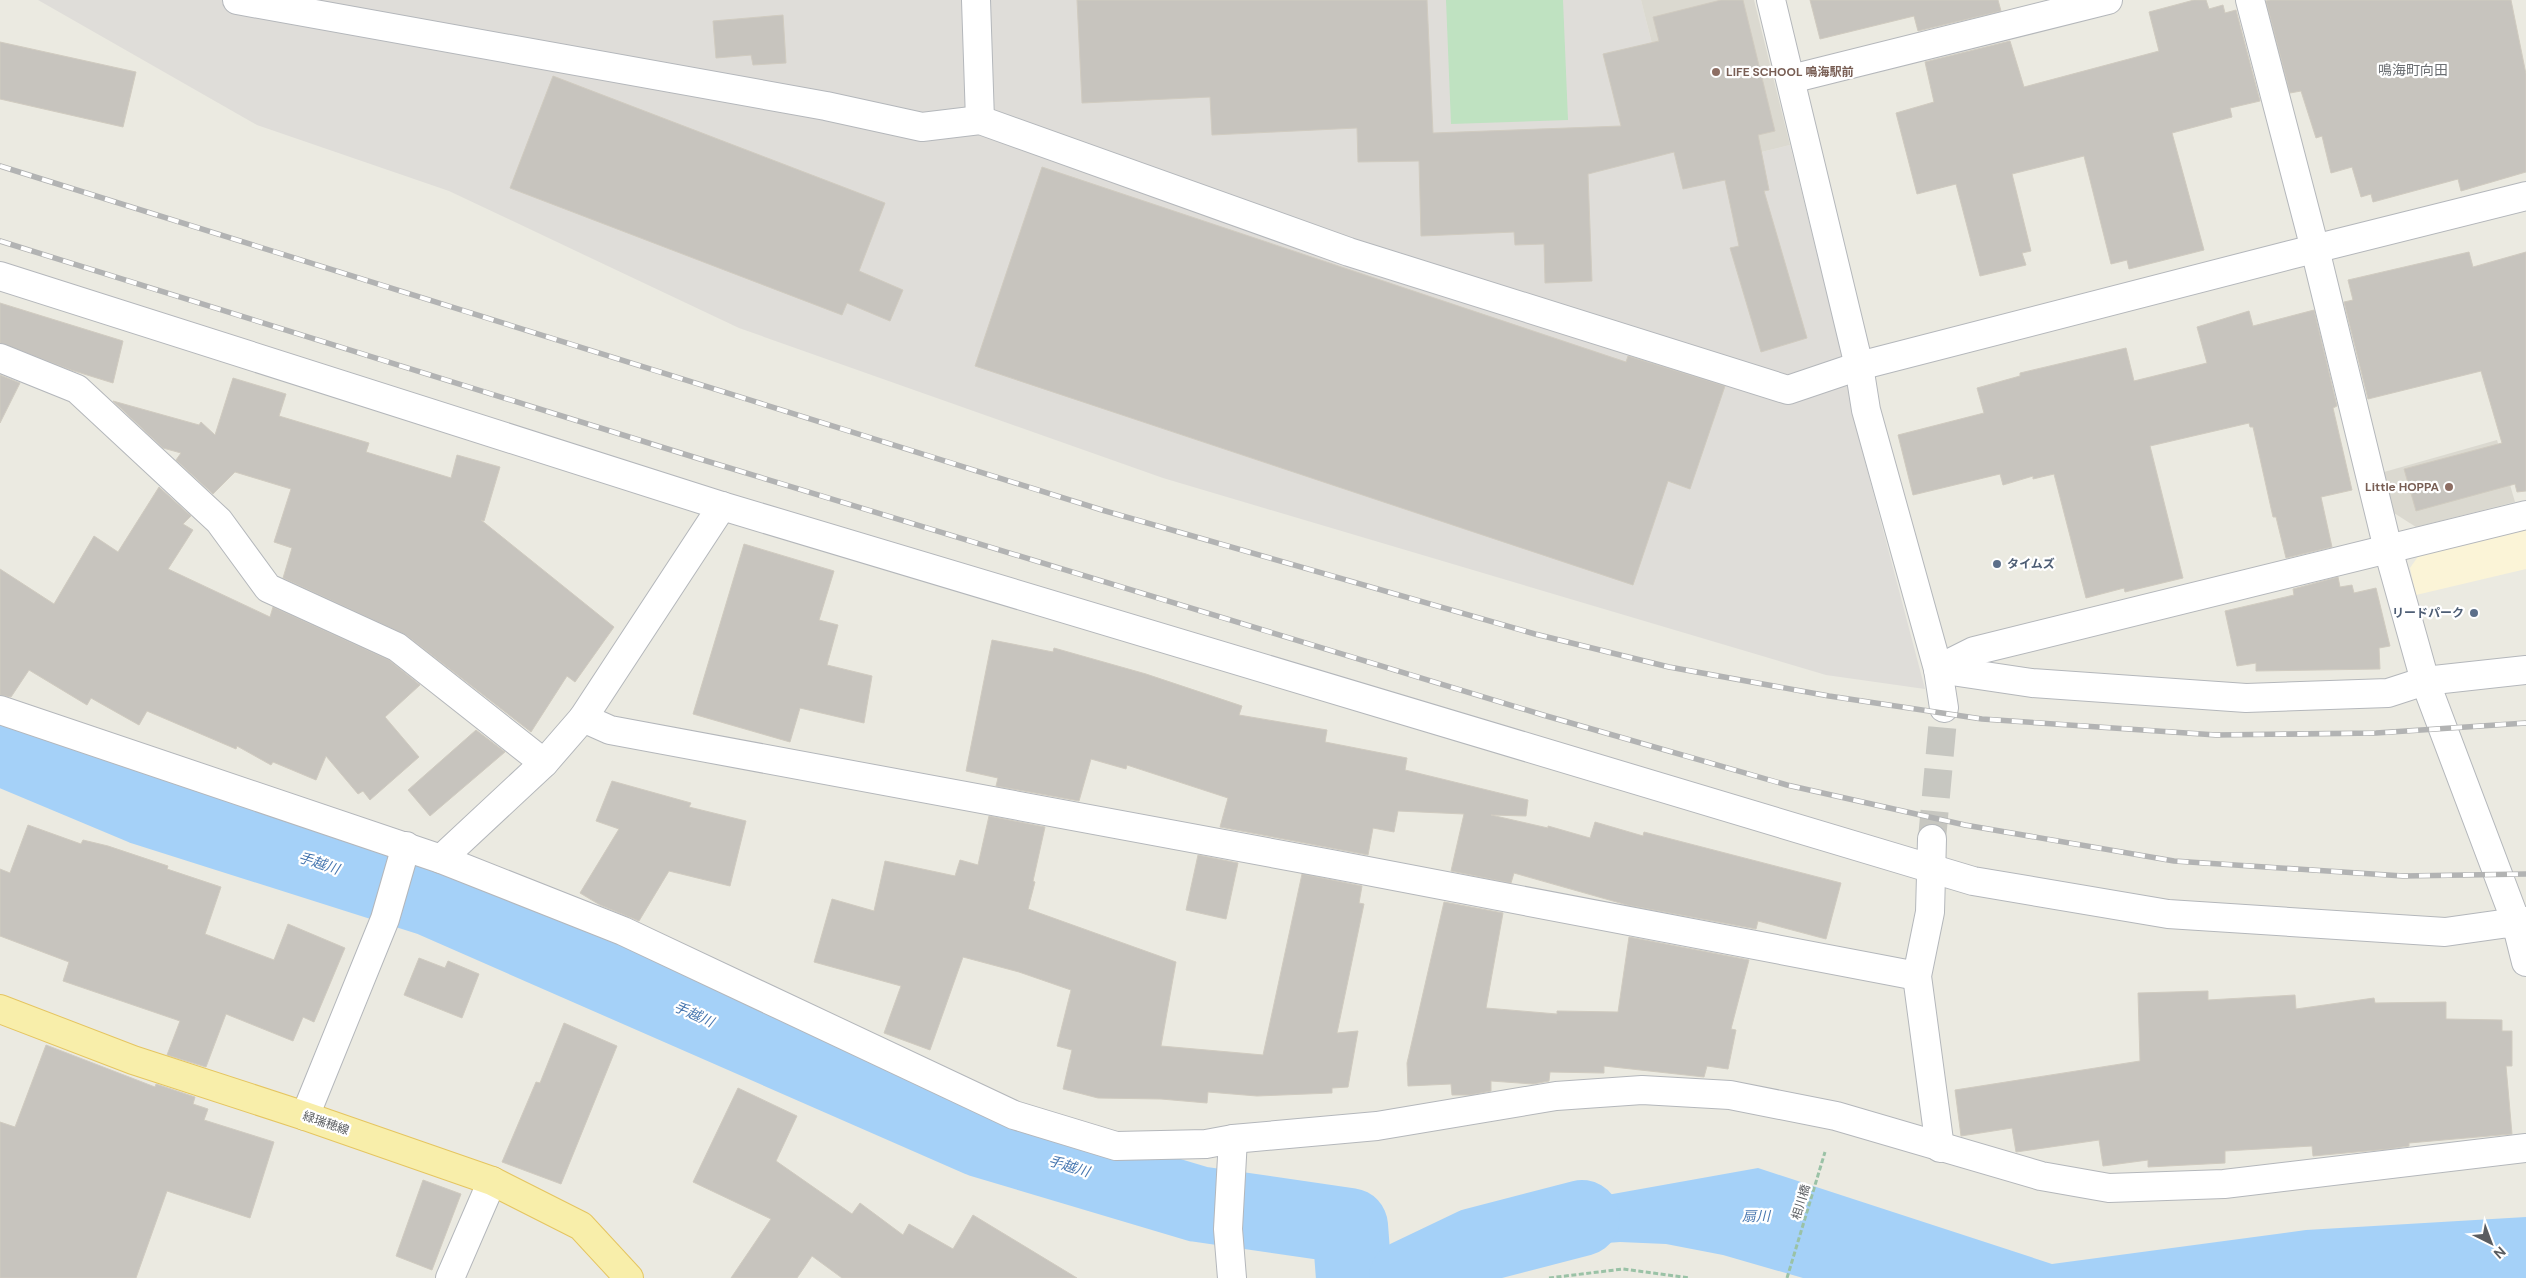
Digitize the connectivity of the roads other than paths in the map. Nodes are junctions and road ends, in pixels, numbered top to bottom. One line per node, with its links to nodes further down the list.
1 (237, 0): 7 (street)
2 (976, 0): 7 (street)
3 (1771, 0): 6 (street)
4 (2108, 0): 6 (street)
5 (2250, 0): 9 (street)
6 (1791, 79): 12 (street)
7 (980, 120): 12 (street)
8 (2526, 196): 9 (street)
9 (2314, 249): 12 (street); 15 (street)
10 (0, 276): 13 (street)
11 (0, 358): 22 (street)
12 (1859, 366): 16 (street)
13 (722, 506): 21 (street); 26 (street)
14 (2526, 515): 15 (street)
15 (2388, 549): 16 (street); 18 (street)
16 (1938, 669): 18 (street); 19 (street)
17 (2526, 670): 18 (street)
18 (2425, 681): 27 (street)
19 (1944, 708)
20 (0, 710): 24 (street)
21 (583, 718): 22 (street); 29 (street)
22 (544, 762): 25 (street)
23 (1932, 838): 26 (street)
24 (405, 853): 25 (street); 31 (street)
25 (440, 859): 34 (street)
26 (1932, 869): 27 (street); 29 (street)
27 (2521, 922): 28 (street)
28 (2526, 962)
29 (1918, 976): 32 (street)
30 (0, 1009): 31 (main road, 緑瑞穂線)
31 (305, 1116): 35 (main road, 緑瑞穂線)
32 (1940, 1148): 33 (street); 34 (street)
33 (2526, 1148)
34 (1232, 1150): 38 (street)
35 (492, 1181): 36 (street); 37 (main road, 緑瑞穂線)
36 (450, 1278)
37 (629, 1278)
38 (1232, 1278)

